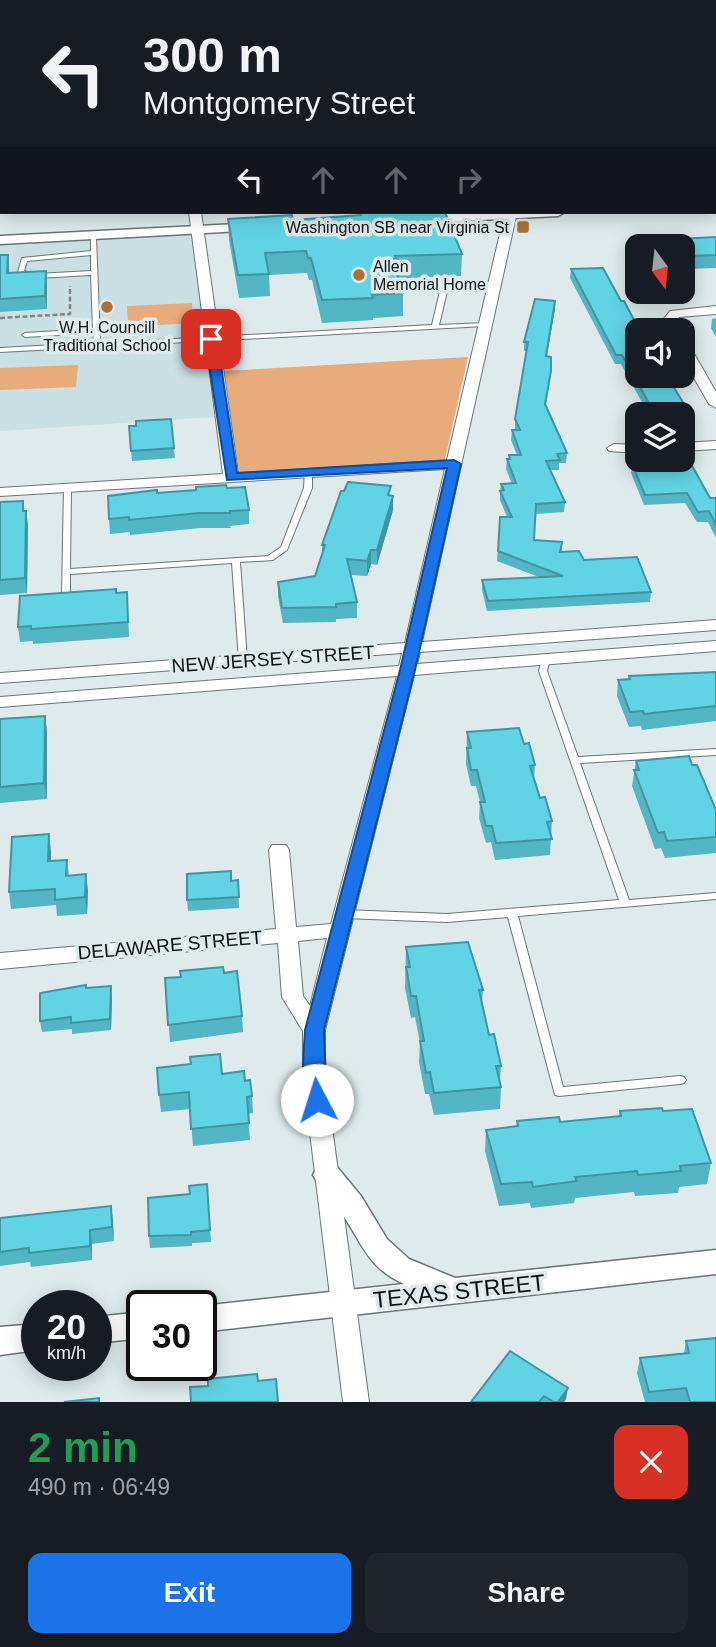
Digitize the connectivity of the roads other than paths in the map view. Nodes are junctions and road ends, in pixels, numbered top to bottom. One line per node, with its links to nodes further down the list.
1 (195, 214): 6 (street)
2 (496, 214): 4 (street)
3 (511, 214): 13 (street)
4 (404, 220)
5 (266, 227): 6 (street)
6 (198, 230): 7 (street); 20 (street)
7 (93, 236): 8 (street); 9 (lane)
8 (0, 240)
9 (93, 253): 10 (lane); 10 (lane)
10 (94, 273): 18 (lane)
11 (409, 279): 12 (lane)
12 (446, 281): 13 (lane); 17 (lane)
13 (495, 284): 16 (street)
14 (716, 310): 15 (street)
15 (671, 318)
16 (485, 324): 17 (lane); 29 (street)
17 (435, 327): 20 (lane)
18 (96, 331): 19 (lane); 21 (lane)
19 (25, 335)
20 (211, 339): 21 (lane); 31 (street)
21 (97, 344): 22 (lane)
22 (0, 350)
23 (695, 368): 24 (street)
24 (716, 404)
25 (716, 445): 26 (street)
26 (695, 446)
27 (614, 448): 28 (street)
28 (625, 448)
29 (454, 464): 30 (street); 40 (street)
30 (308, 472): 31 (street); 34 (lane)
31 (231, 477): 32 (street)
32 (67, 488): 33 (street); 35 (lane)
33 (0, 492)
34 (236, 562): 35 (lane); 42 (lane)
35 (66, 572): 36 (lane)
36 (66, 596)
37 (716, 625): 38 (street, NEW JERSEY STREET)
38 (540, 639): 40 (street, NEW JERSEY STREET); 41 (street)
39 (716, 646): 41 (street, NEW JERSEY STREET)
40 (413, 648): 42 (street, NEW JERSEY STREET); 43 (street)
41 (546, 659): 43 (street, NEW JERSEY STREET); 48 (lane)
42 (243, 660): 44 (street, NEW JERSEY STREET); 45 (street)
43 (407, 670): 45 (street, NEW JERSEY STREET); 53 (street)
44 (0, 678)
45 (245, 682): 46 (street, NEW JERSEY STREET)
46 (0, 702)
47 (716, 752): 48 (lane)
48 (575, 760): 51 (lane)
49 (279, 850): 54 (street)
50 (716, 895): 51 (lane)
51 (625, 902): 52 (lane)
52 (512, 913): 53 (lane); 57 (lane)
53 (342, 922): 54 (street, DELAWARE STREET); 56 (street)
54 (289, 934): 55 (street, DELAWARE STREET); 56 (street)
55 (0, 961)
56 (314, 1030): 58 (street)
57 (680, 1080)
58 (327, 1175): 60 (street); 61 (street)
59 (716, 1262): 60 (street, TEXAS STREET)
60 (456, 1292): 61 (street, TEXAS STREET)
61 (344, 1303): 62 (street, TEXAS STREET); 65 (street)
62 (217, 1317)
63 (21, 1339): 64 (street)
64 (0, 1341)
65 (356, 1402)

